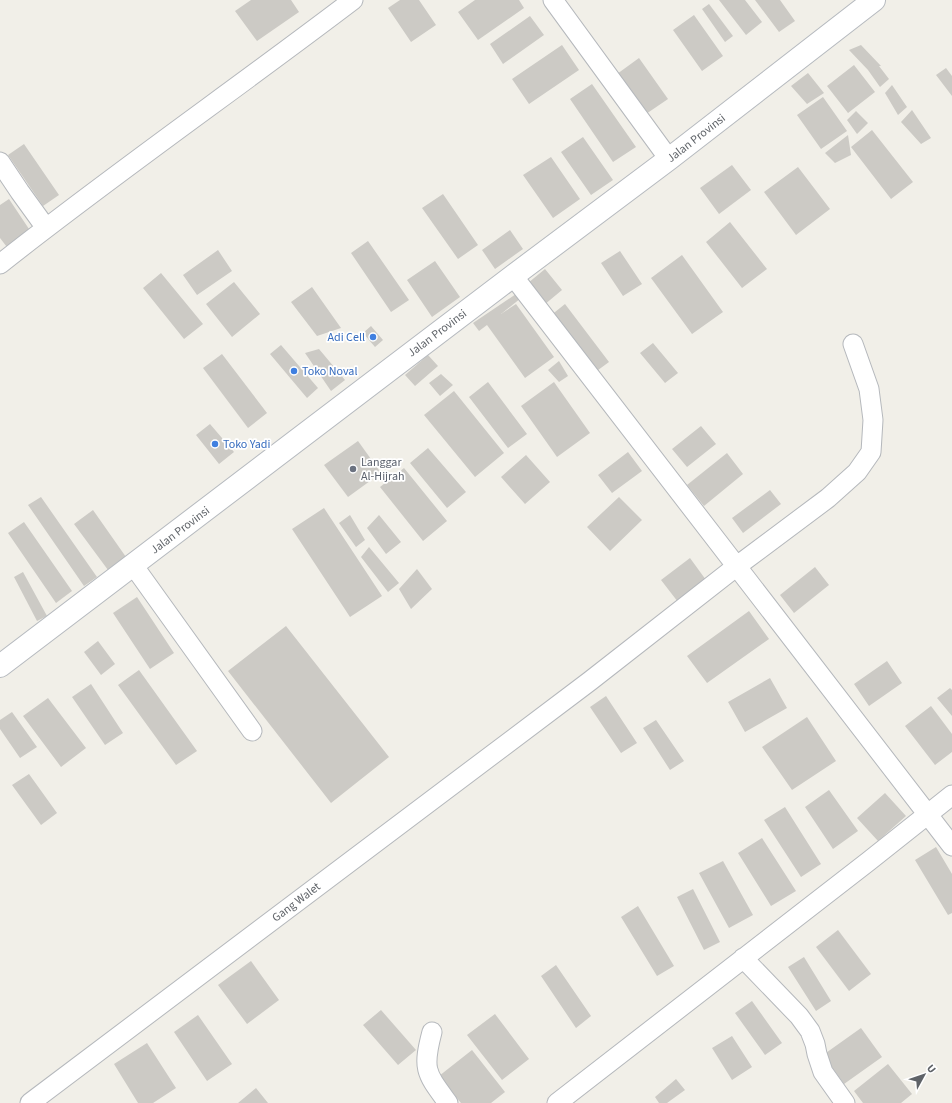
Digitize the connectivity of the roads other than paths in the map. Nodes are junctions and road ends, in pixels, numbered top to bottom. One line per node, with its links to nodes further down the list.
1 (353, 0): 6 (street)
2 (553, 0): 4 (street)
3 (874, 0): 4 (main road, Jalan Provinsi)
4 (669, 159): 8 (main road, Jalan Provinsi)
5 (0, 162): 6 (street)
6 (46, 228): 7 (street)
7 (0, 264)
8 (513, 276): 10 (main road, Jalan Provinsi); 11 (street)
9 (853, 344): 11 (street, Gang Walet)
10 (133, 565): 12 (main road, Jalan Provinsi); 13 (street)
11 (738, 566): 15 (street); 20 (street, Gang Walet)
12 (1, 663)
13 (252, 731)
14 (952, 795): 15 (street)
15 (928, 814): 16 (street); 17 (street)
16 (952, 846)
17 (743, 958): 19 (street); 23 (street)
18 (432, 1032): 21 (street)
19 (578, 1097): 22 (street)
20 (30, 1103)
21 (448, 1103)
22 (557, 1103)
23 (845, 1103)

